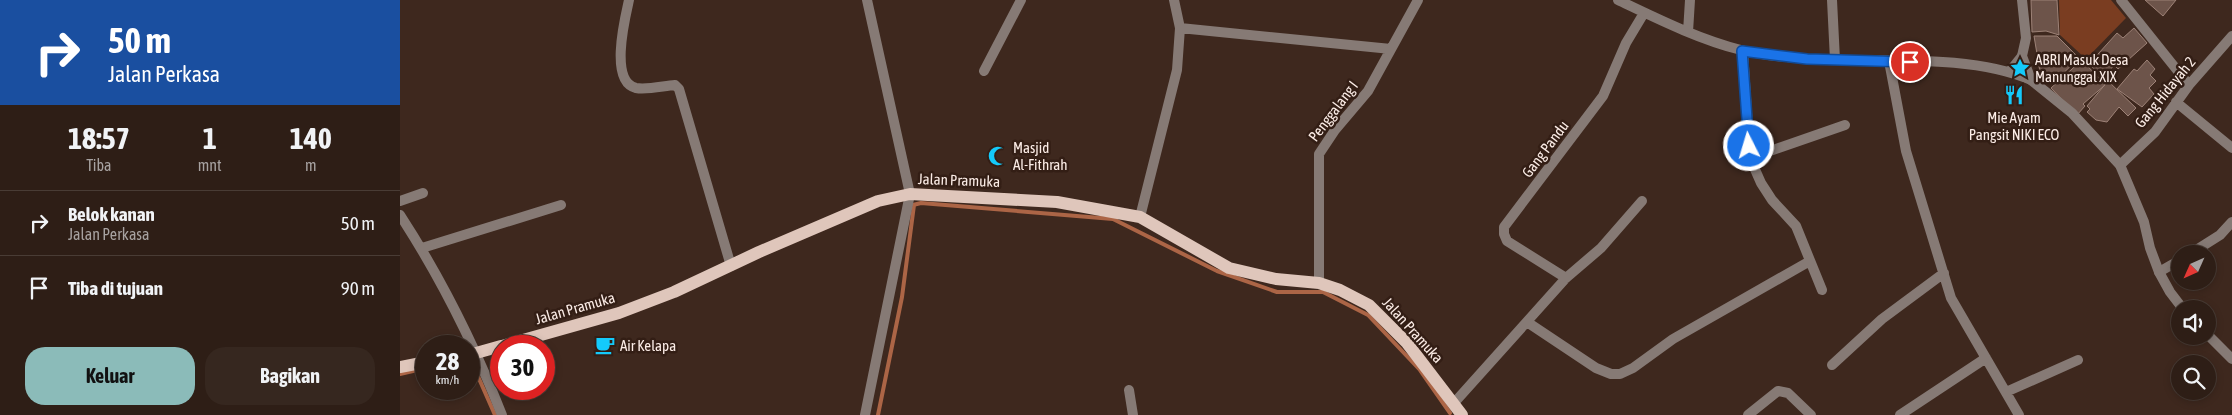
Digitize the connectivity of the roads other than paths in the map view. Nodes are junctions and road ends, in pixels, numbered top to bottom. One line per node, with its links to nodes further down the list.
1 (629, 0): 41 (street)
2 (867, 0): 30 (street)
3 (1021, 0): 20 (street)
4 (1174, 0): 12 (street)
5 (1418, 0): 15 (street, Penggalang I)
6 (1618, 0): 11 (street)
7 (1690, 0): 13 (street)
8 (1832, 0): 18 (street)
9 (2022, 0): 17 (street)
10 (2121, 0): 23 (street)
11 (1644, 12): 13 (street); 44 (street, Gang Pandu)
12 (1180, 28): 15 (street); 35 (street)
13 (1688, 32): 16 (street)
14 (2232, 36): 23 (street, Gang Hidayah 2)
15 (1390, 49): 45 (street, Penggalang I)
16 (1742, 51): 18 (street); 27 (street)
17 (2022, 56): 21 (street); 22 (street)
18 (1836, 60): 19 (street)
19 (1890, 61): 21 (street); 43 (street)
20 (984, 71)
21 (2010, 71): 22 (street)
22 (2031, 80): 28 (street)
23 (2189, 85): 24 (street, Gang Hidayah 2)
24 (2176, 102): 26 (street); 28 (street, Gang Hidayah 2)
25 (1845, 125): 27 (street)
26 (2232, 148)
27 (1750, 158): 39 (street)
28 (2120, 165): 42 (street)
29 (423, 193): 31 (street)
30 (910, 194): 35 (main road, Jalan Pramuka); 41 (main road, Jalan Pramuka); 63 (street)
31 (400, 201)
32 (1642, 201): 44 (street)
33 (561, 205): 38 (street)
34 (400, 215): 38 (street)
35 (1140, 217): 45 (main road, Jalan Pramuka)
36 (2232, 222): 37 (street)
37 (2204, 245)
38 (422, 248): 49 (street)
39 (1810, 262): 46 (street); 48 (street)
40 (2171, 265): 42 (street)
41 (731, 266): 50 (main road, Jalan Pramuka)
42 (2159, 272): 47 (street)
43 (1944, 273): 52 (street); 56 (street)
44 (1566, 278): 48 (street)
45 (1319, 283): 61 (main road, Jalan Pramuka)
46 (1822, 290)
47 (2177, 300)
48 (1527, 322): 61 (street)
49 (464, 335)
50 (540, 335)
51 (2216, 343): 53 (street)
52 (1986, 358): 60 (street); 68 (street)
53 (2232, 359)
54 (2078, 360): 60 (street)
55 (415, 364): 57 (main road)
56 (1832, 366)
57 (400, 367)
58 (480, 369): 62 (street)
59 (1129, 390): 64 (street)
60 (2006, 392): 69 (street)
61 (1454, 403): 65 (main road, Jalan Pramuka)
62 (502, 415)
63 (865, 415)
64 (1133, 415)
65 (1462, 415)
66 (1748, 415): 67 (street)
67 (1810, 415)
68 (1900, 415)
69 (2019, 415)

